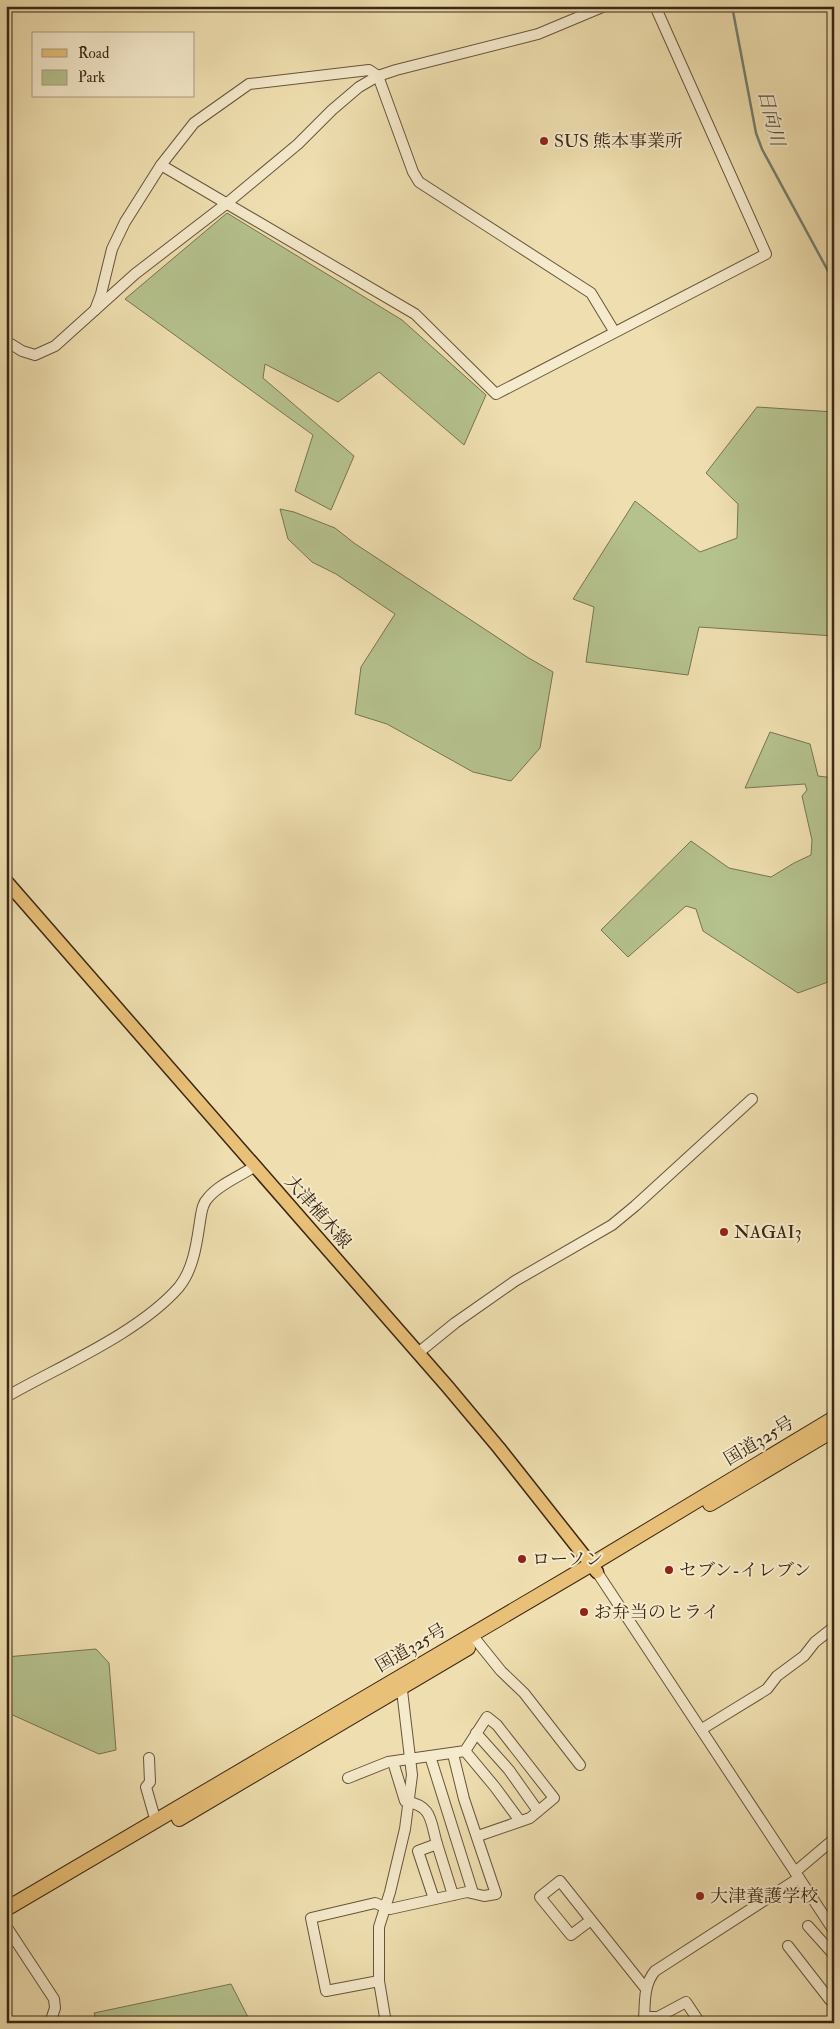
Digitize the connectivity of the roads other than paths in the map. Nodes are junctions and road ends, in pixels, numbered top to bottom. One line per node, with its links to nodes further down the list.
1 (606, 6): 3 (street)
2 (655, 6): 7 (street)
3 (378, 76): 4 (street); 5 (street); 7 (street)
4 (161, 165): 5 (street); 6 (street)
5 (226, 204): 6 (street); 7 (street)
6 (95, 310): 8 (street)
7 (614, 331)
8 (6, 341)
9 (6, 881): 11 (main road, 大津植木線)
10 (752, 1099): 12 (street)
11 (255, 1166): 12 (main road, 大津植木線); 13 (street)
12 (418, 1353): 16 (main road, 大津植木線)
13 (6, 1397)
14 (834, 1418): 16 (highway, 国道325号)
15 (834, 1430): 16 (highway, 国道325号)
16 (595, 1568): 18 (highway, 国道325号); 20 (street)
17 (834, 1627): 20 (street)
18 (475, 1638): 19 (highway, 国道325号); 28 (street)
19 (401, 1681): 26 (street); 33 (highway, 国道325号); 43 (highway, 国道325号)
20 (702, 1729): 37 (street)
21 (476, 1733): 22 (street); 31 (street); 31 (street)
22 (465, 1751): 23 (street); 32 (street)
23 (453, 1754): 24 (street); 34 (street)
24 (430, 1756): 26 (street); 38 (street)
25 (149, 1758): 33 (street)
26 (410, 1759): 27 (street); 30 (street)
27 (394, 1762): 29 (street); 30 (street)
28 (580, 1765)
29 (348, 1778)
30 (410, 1802): 36 (street); 41 (street)
31 (538, 1811): 32 (street)
32 (520, 1821): 34 (street)
33 (156, 1822): 42 (highway, 国道325号)
34 (478, 1836): 38 (street)
35 (834, 1839): 37 (street)
36 (437, 1844): 39 (street); 40 (street)
37 (797, 1875): 47 (street); 51 (street)
38 (473, 1893): 39 (street)
39 (454, 1895): 40 (street)
40 (434, 1899): 41 (street)
41 (386, 1907): 50 (street); 50 (street)
42 (6, 1910)
43 (6, 1920)
44 (591, 1920): 44 (street); 51 (street)
45 (6, 1926): 54 (street)
46 (808, 1926): 49 (street)
47 (834, 1931)
48 (788, 1946): 52 (street)
49 (834, 1955)
50 (379, 1982): 55 (street)
51 (646, 1990): 53 (street)
52 (834, 1997)
53 (644, 2020): 56 (street)
54 (50, 2023)
55 (386, 2023)
56 (700, 2023)

